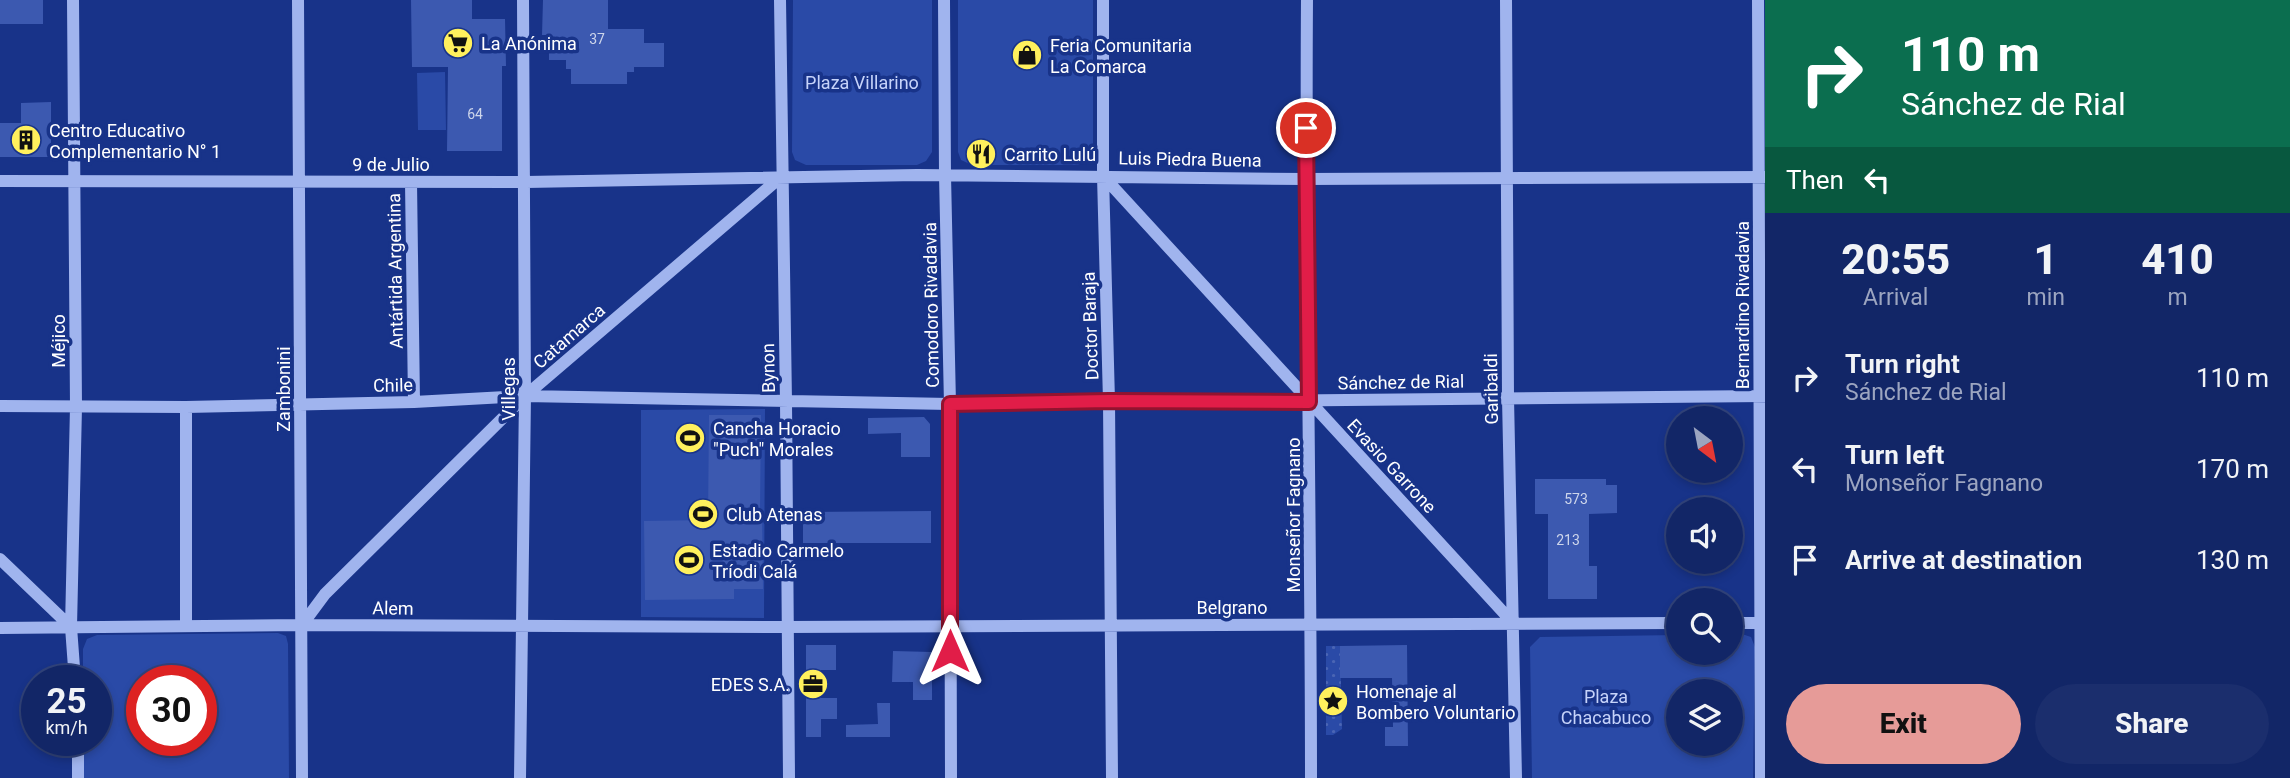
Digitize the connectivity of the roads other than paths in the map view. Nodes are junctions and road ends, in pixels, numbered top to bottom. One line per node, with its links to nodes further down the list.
1 (73, 0): 17 (street, Méjico)
2 (298, 0): 20 (street, Zambonini)
3 (523, 0): 18 (street, Villegas)
4 (780, 0): 11 (street, Bynon)
5 (944, 0): 10 (street, Comodoro Rivadavia)
6 (1103, 0): 12 (street, Doctor Baraja)
7 (1307, 0): 15 (street, Monseñor Fagnano)
8 (1506, 0): 13 (street, Garibaldi)
9 (1758, 0): 14 (street, Bernardino Rivadavia)
10 (945, 175): 11 (street, Luis Piedra Buena); 12 (street, Luis Piedra Buena); 29 (street, Comodoro Rivadavia)
11 (782, 176): 18 (street, 9 de Julio); 21 (street, Catamarca); 26 (street, Bynon)
12 (1103, 176): 15 (street, Luis Piedra Buena); 24 (street, Doctor Baraja); 27 (street, Evasio Garrone)
13 (1507, 177): 14 (street, Luis Piedra Buena); 15 (street, Luis Piedra Buena); 23 (street, Garibaldi)
14 (1762, 177): 22 (street, Bernardino Rivadavia)
15 (1306, 179): 27 (street, Monseñor Fagnano)
16 (0, 181): 17 (street, 9 de Julio)
17 (74, 181): 20 (street, 9 de Julio); 31 (street, Méjico)
18 (526, 181): 19 (street, 9 de Julio); 21 (street, Villegas)
19 (411, 182): 20 (street, 9 de Julio); 25 (street, Antártida Argentina)
20 (299, 183): 28 (street, Zambonini)
21 (525, 396): 25 (street, Chile); 26 (street, Chile); 40 (street, Catamarca); 44 (street, Villegas)
22 (1762, 396): 23 (street, Sánchez de Rial); 34 (street, Bernardino Rivadavia)
23 (1508, 397): 27 (street, Sánchez de Rial); 39 (street, Garibaldi)
24 (1109, 401): 27 (street, Sánchez de Rial); 29 (street, Sánchez de Rial); 37 (street, Doctor Baraja)
25 (414, 402): 28 (street, Chile)
26 (786, 402): 29 (street, Sánchez de Rial); 46 (street, Bynon)
27 (1309, 402): 38 (street, Monseñor Fagnano); 39 (street, Evasio Garrone)
28 (301, 404): 32 (street, Chile); 40 (street, Zambonini)
29 (950, 404): 41 (street, Comodoro Rivadavia)
30 (0, 406): 31 (street, Chile)
31 (76, 407): 32 (street, Chile); 43 (street, Méjico)
32 (186, 407): 42 (street)
33 (0, 559): 43 (street)
34 (1764, 622): 36 (street); 57 (street, Bernardino Rivadavia)
35 (1666, 623): 39 (street, Belgrano)
36 (1743, 623)
37 (1111, 624): 38 (street, Belgrano); 41 (street, Belgrano); 54 (street, Doctor Baraja)
38 (1311, 624): 39 (street, Belgrano); 55 (street, Monseñor Fagnano)
39 (1514, 624): 56 (street, Garibaldi)
40 (302, 625): 42 (street, Alem); 44 (street, Alem); 50 (street, Zambonini)
41 (950, 625): 46 (street, Belgrano); 53 (street, Comodoro Rivadavia)
42 (186, 626): 43 (street, Alem)
43 (71, 627): 45 (street, Alem); 47 (street, Méjico)
44 (521, 627): 46 (street, Alem); 51 (street, Villegas)
45 (0, 628)
46 (786, 628): 52 (street, Bynon)
47 (74, 665)
48 (78, 756): 49 (street)
49 (78, 778)
50 (302, 778)
51 (520, 778)
52 (789, 778)
53 (951, 778)
54 (1112, 778)
55 (1311, 778)
56 (1516, 778)
57 (1761, 778)

